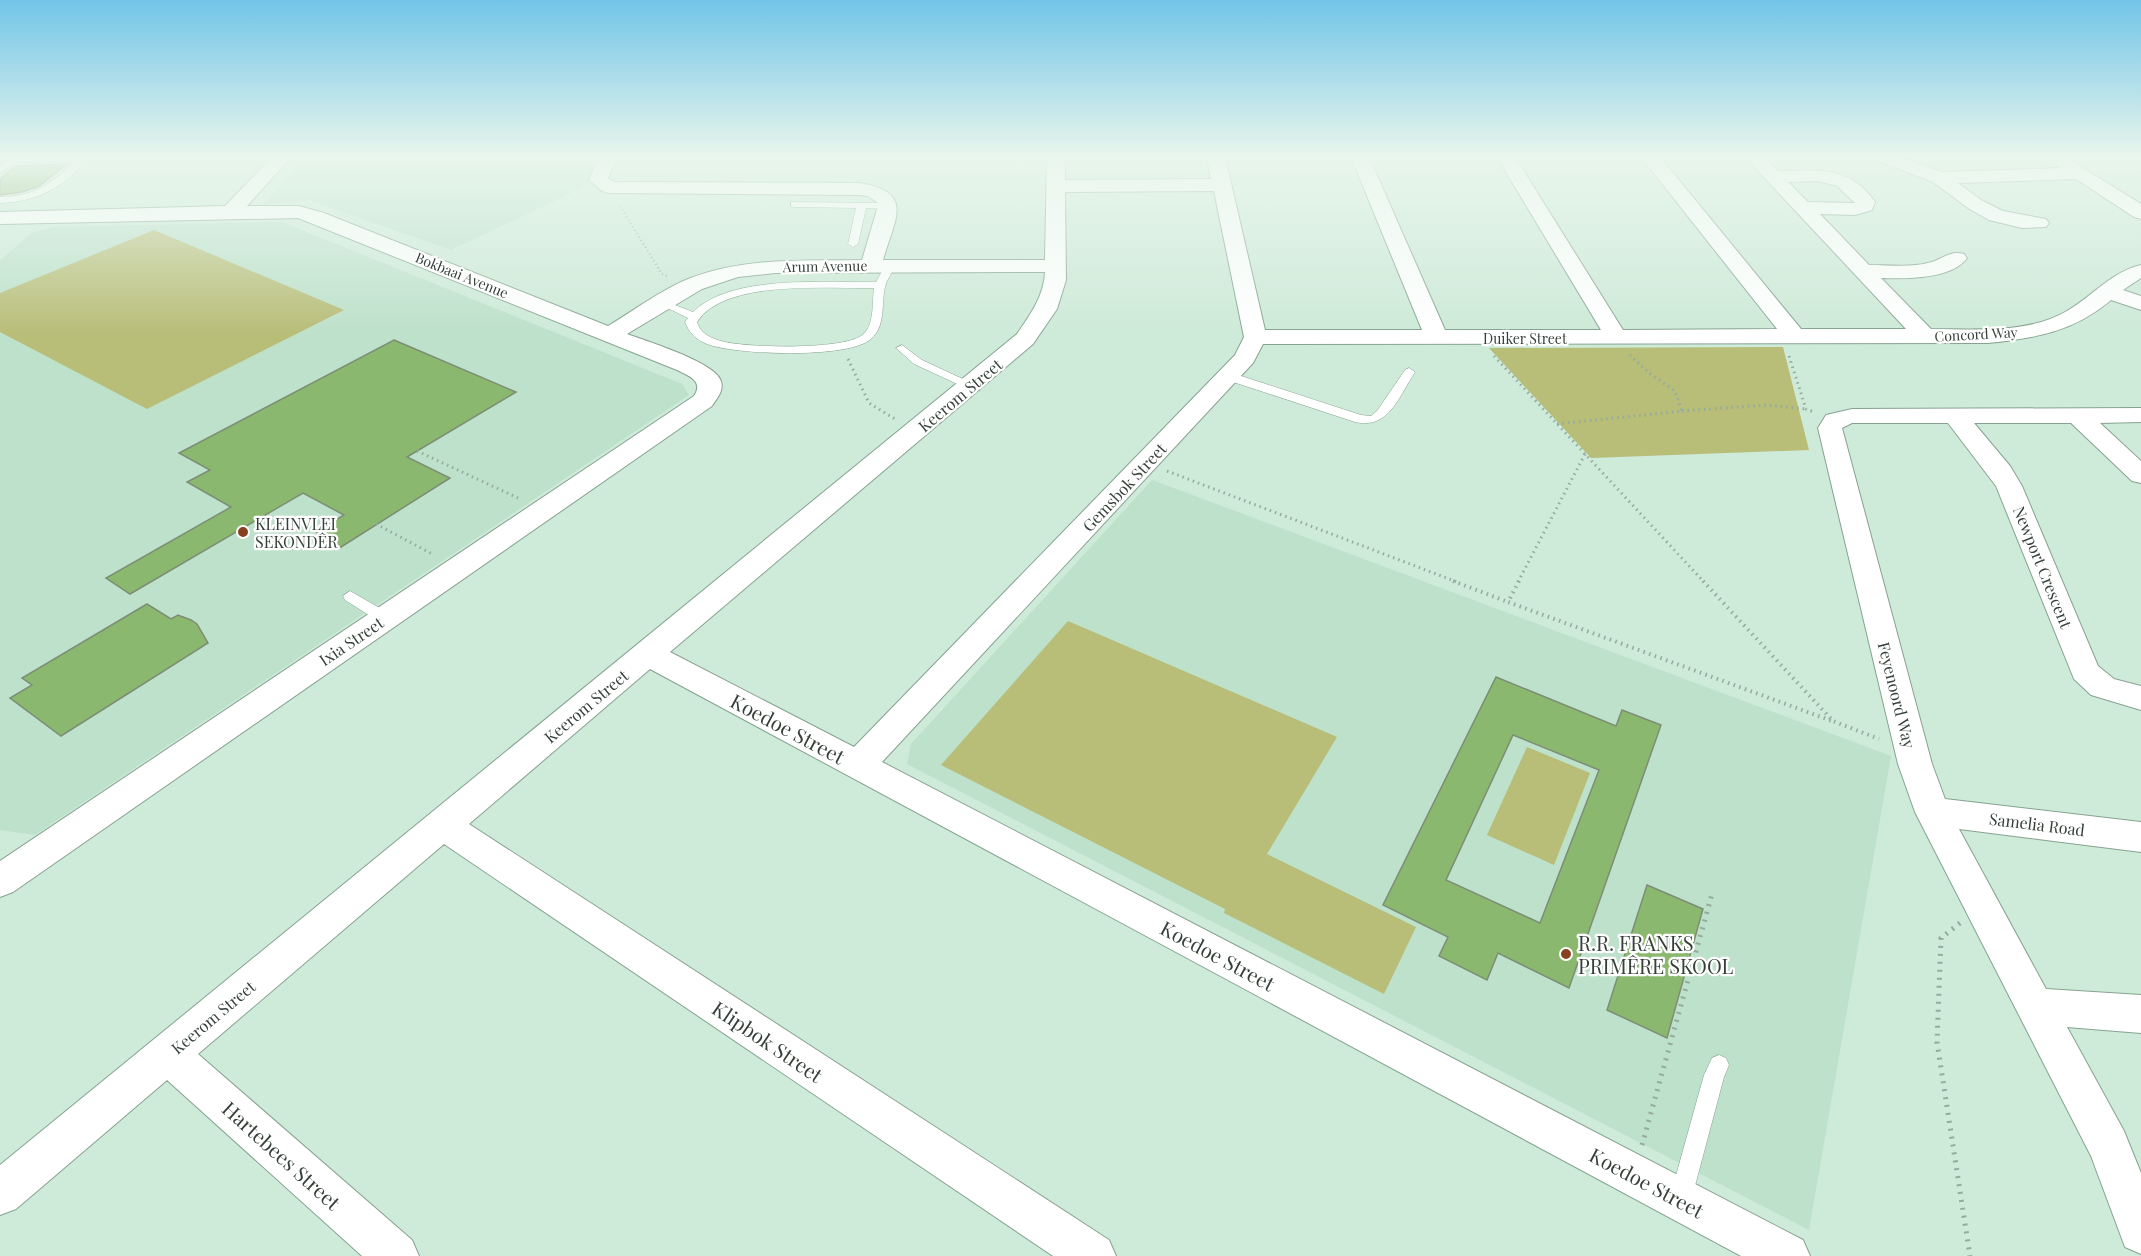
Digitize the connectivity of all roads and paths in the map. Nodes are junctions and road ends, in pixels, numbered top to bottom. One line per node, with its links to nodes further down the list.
1 (108, 216): 14 (street, Bokbaai Avenue)
2 (309, 216): 29 (street, Bokbaai Avenue)
3 (629, 216): 24 (path)
4 (860, 216): 17 (lane)
5 (887, 216): 19 (street)
6 (1056, 216): 20 (street, Keerom Street)
7 (1229, 216): 30 (street)
8 (1385, 216): 32 (street)
9 (1542, 216): 33 (street)
10 (1695, 216): 34 (street)
11 (1810, 216): 21 (street)
12 (1993, 216): 15 (street)
13 (0, 218): 14 (street, Bokbaai Avenue)
14 (27, 218): 16 (street)
15 (2039, 223)
16 (0, 239)
17 (853, 244)
18 (1957, 258): 21 (street)
19 (880, 266): 20 (street, Arum Avenue); 23 (lane); 24 (street, Arum Avenue)
20 (1056, 266): 40 (street, Keerom Street)
21 (1862, 271): 31 (street)
22 (2141, 272): 25 (street, Concord Way)
23 (880, 285): 28 (lane); 35 (lane)
24 (690, 286): 26 (street, Arum Avenue)
25 (2109, 292): 27 (street); 31 (street, Concord Way)
26 (662, 303): 28 (lane); 29 (street, Arum Avenue)
27 (2141, 303)
28 (694, 316): 35 (lane)
29 (610, 334): 41 (street, Bokbaai Avenue)
30 (1255, 337): 32 (street, Duiker Street); 39 (street, Gemsbok Street)
31 (1926, 337): 34 (street, Concord Way)
32 (1437, 338): 33 (street, Duiker Street)
33 (1617, 338): 34 (street, Duiker Street); 43 (path)
34 (1789, 338): 42 (path)
35 (843, 347): 47 (path)
36 (902, 348): 40 (lane)
37 (1486, 348): 49 (path)
38 (1409, 372): 39 (lane)
39 (1228, 376): 52 (street, Gemsbok Street)
40 (972, 386): 60 (street, Keerom Street)
41 (703, 401): 54 (street, Ixia Street)
42 (1806, 409): 43 (path); 48 (path)
43 (1682, 411): 49 (path)
44 (2077, 415): 45 (street); 46 (street); 53 (street)
45 (2141, 415)
46 (1955, 416): 48 (street); 61 (street, Newport Crescent)
47 (898, 420)
48 (1835, 420): 65 (street, Feyenoord Way)
49 (1557, 424): 51 (path)
50 (417, 451): 54 (path)
51 (1585, 454): 58 (path); 62 (path)
52 (1146, 464): 58 (path); 64 (street, Gemsbok Street)
53 (2141, 475)
54 (544, 510): 56 (street, Ixia Street)
55 (376, 524): 56 (path)
56 (458, 568): 59 (street, Ixia Street)
57 (350, 596): 59 (lane)
58 (1508, 602): 62 (path)
59 (385, 618): 68 (street, Ixia Street)
60 (648, 654): 64 (street, Koedoe Street); 66 (street, Keerom Street)
61 (2141, 698)
62 (1833, 721): 63 (path)
63 (1876, 738)
64 (858, 765): 75 (street, Koedoe Street)
65 (1932, 812): 67 (street, Samelia Road); 70 (street, Feyenoord Way)
66 (443, 825): 73 (street, Keerom Street); 80 (street, Klipbok Street)
67 (2141, 837)
68 (0, 881)
69 (1712, 894): 75 (path)
70 (1982, 906): 71 (street, Feyenoord Way); 82 (path)
71 (2033, 1006): 72 (street); 78 (street, Feyenoord Way)
72 (2141, 1014)
73 (168, 1054): 76 (street, Keerom Street); 79 (street, Hartebees Street)
74 (1719, 1065): 77 (lane)
75 (1635, 1176): 77 (street, Koedoe Street)
76 (0, 1193)
77 (1681, 1200): 81 (street, Koedoe Street)
78 (2141, 1231)
79 (396, 1256)
80 (1093, 1256)
81 (1787, 1256)
82 (1970, 1256)

